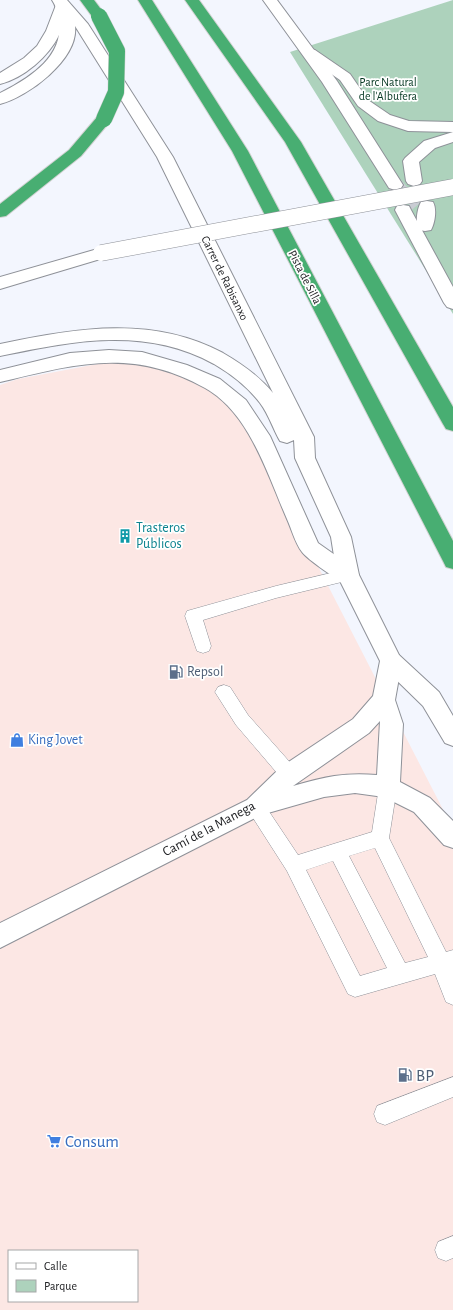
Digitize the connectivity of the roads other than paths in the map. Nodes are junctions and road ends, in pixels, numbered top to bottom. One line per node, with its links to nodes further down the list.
1 (87, 0): 14 (highway, bridge)
2 (145, 0): 26 (highway, Pista de Silla)
3 (192, 0): 24 (highway)
4 (270, 0): 6 (street)
5 (61, 2): 7 (street); 8 (street); 25 (street, Carrer de Rabisanxo)
6 (310, 53): 9 (street); 12 (street)
7 (0, 79)
8 (0, 99)
9 (453, 128)
10 (453, 136): 11 (street)
11 (414, 181)
12 (395, 185)
13 (453, 188): 15 (street, bridge)
14 (0, 212)
15 (102, 253): 17 (street); 18 (street)
16 (453, 271): 21 (street)
17 (0, 273)
18 (26, 276): 19 (street); 20 (street)
19 (0, 283)
20 (0, 288)
21 (453, 304)
22 (0, 350): 25 (street)
23 (0, 376): 27 (street, Carrer de Rabisanxo)
24 (453, 424)
25 (305, 458): 27 (street, Carrer de Rabisanxo)
26 (453, 561)
27 (348, 575): 28 (lane); 29 (street, Carrer de Rabisanxo)
28 (203, 646)
29 (391, 661): 31 (street); 32 (street, Carrer de Rabisanxo)
30 (224, 692): 33 (lane)
31 (384, 700): 33 (street, Camí de la Manega); 34 (street)
32 (453, 736)
33 (289, 774): 35 (street, Camí de la Manega)
34 (388, 787): 35 (street); 36 (street); 37 (lane)
35 (255, 807): 39 (lane); 40 (street, Camí de la Manega)
36 (453, 837)
37 (380, 838): 38 (lane); 41 (lane)
38 (338, 851): 39 (lane); 42 (lane)
39 (294, 864): 42 (lane)
40 (0, 936)
41 (447, 961): 42 (lane); 43 (lane)
42 (401, 974)
43 (453, 995)
44 (453, 1087): 45 (lane)
45 (385, 1114)

